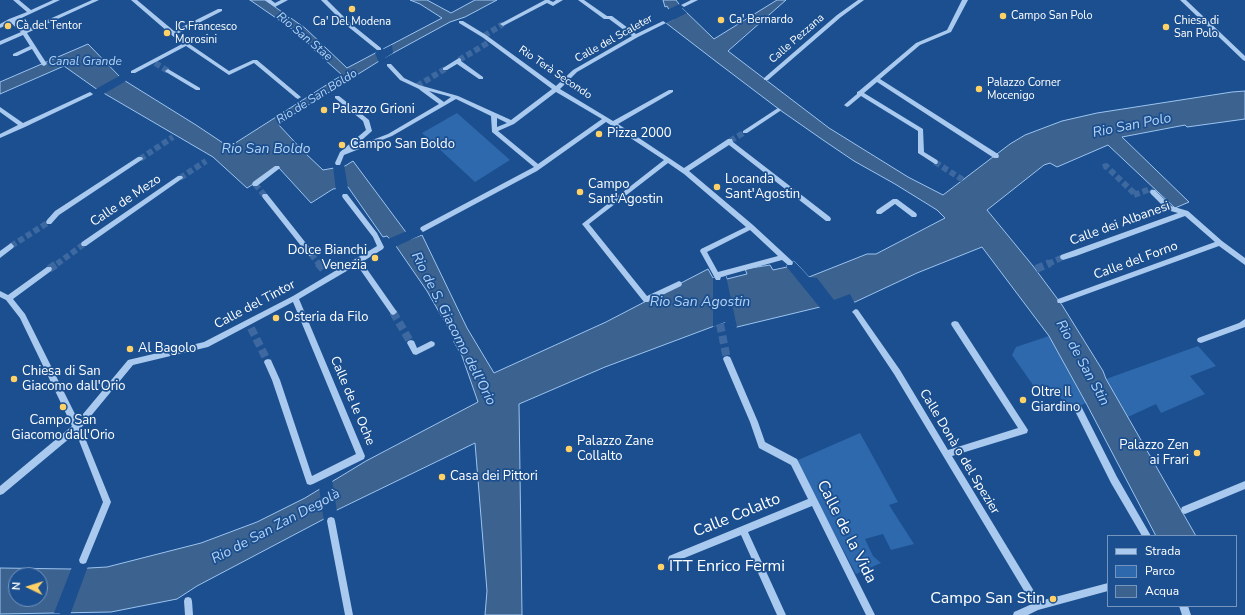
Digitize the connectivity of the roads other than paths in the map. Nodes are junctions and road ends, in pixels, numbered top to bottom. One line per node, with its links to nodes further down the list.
1 (16, 0): 17 (street)
2 (57, 0): 17 (street)
3 (96, 0): 23 (street)
4 (134, 0): 24 (street)
5 (268, 0): 6 (street)
6 (285, 0)
7 (324, 0): 29 (street)
8 (546, 0): 9 (street); 21 (street)
9 (560, 0)
10 (581, 0): 25 (street)
11 (695, 0): 15 (street)
12 (861, 0): 38 (street, Calle Pezzana)
13 (964, 0): 39 (street)
14 (1182, 0): 31 (street)
15 (684, 5)
16 (220, 10): 24 (street)
17 (31, 12): 18 (street)
18 (12, 20): 22 (street); 23 (street)
19 (461, 22): 42 (street, Rio Terà Secondo)
20 (663, 22): 25 (street, Calle del Scaleter)
21 (503, 24)
22 (0, 26)
23 (24, 32): 26 (street); 28 (street)
24 (174, 33): 27 (street)
25 (636, 36): 42 (street, Calle del Scaleter)
26 (0, 43)
27 (186, 44): 36 (street); 46 (street)
28 (33, 47): 30 (street); 32 (street)
29 (379, 49)
30 (15, 55)
31 (1245, 59)
32 (44, 64)
33 (389, 65): 40 (street)
34 (445, 69): 37 (street)
35 (168, 71): 41 (street)
36 (133, 72)
37 (481, 78)
38 (766, 79)
39 (876, 79): 45 (street); 62 (street)
40 (417, 86): 48 (street); 49 (street)
41 (198, 89)
42 (556, 89): 54 (street, Rio Terà Secondo); 55 (street, Calle del Scaleter)
43 (671, 91): 56 (street)
44 (90, 94): 57 (street)
45 (859, 94): 50 (street); 65 (street)
46 (298, 96)
47 (337, 97): 61 (street)
48 (456, 97): 49 (street); 53 (street)
49 (443, 104): 61 (street)
50 (847, 105)
51 (0, 109): 57 (street)
52 (778, 110): 59 (street)
53 (494, 114): 55 (street); 58 (street)
54 (606, 119): 56 (street, Rio Terà Secondo); 67 (street)
55 (512, 122): 58 (street, Calle del Scaleter)
56 (614, 124): 64 (street, Rio Terà Secondo)
57 (23, 126): 60 (street)
58 (494, 131): 67 (street)
59 (745, 132)
60 (0, 136)
61 (342, 154): 66 (street)
62 (996, 156)
63 (140, 160): 79 (street)
64 (668, 160): 69 (street); 95 (street)
65 (935, 162)
66 (338, 163)
67 (538, 167): 81 (street)
68 (274, 169): 71 (street)
69 (686, 172): 78 (street); 80 (street)
70 (180, 178): 83 (street, Calle de Mezo)
71 (255, 184)
72 (1153, 192): 76 (street)
73 (265, 196): 85 (street)
74 (345, 196): 89 (street, Calle del Tintor)
75 (879, 212): 77 (street)
76 (1186, 213): 82 (street); 88 (street, Calle dei Albanesi)
77 (914, 215)
78 (828, 219)
79 (49, 222)
80 (751, 227): 87 (street); 87 (street)
81 (423, 229)
82 (1220, 243): 90 (street); 99 (street, Calle del Forno)
83 (84, 244)
84 (11, 246): 86 (street)
85 (311, 254)
86 (0, 255)
87 (783, 257): 91 (street)
88 (1063, 257)
89 (358, 261): 94 (street, Calle del Tintor); 100 (street)
90 (1245, 262)
91 (790, 264)
92 (49, 269): 97 (street)
93 (325, 271): 94 (street)
94 (330, 278): 98 (street, Calle del Tintor)
95 (679, 284)
96 (0, 294): 97 (street)
97 (8, 298): 110 (street)
98 (295, 298): 108 (street, Calle de le Oche); 110 (street, Calle del Tintor)
99 (1060, 301)
100 (392, 312)
101 (856, 312): 111 (street, Calle Donà o del Spezier)
102 (1245, 322): 104 (street)
103 (955, 324): 111 (street)
104 (1201, 340)
105 (411, 343): 106 (street)
106 (431, 344)
107 (727, 359): 114 (street, Calle de la Vida)
108 (268, 362)
109 (1077, 407): 118 (street)
110 (77, 427): 113 (street); 120 (street)
111 (946, 454): 123 (street, Calle Donà o del Spezier)
112 (1245, 485): 115 (street)
113 (0, 491)
114 (813, 501): 117 (street, Calle Colalto); 127 (street, Calle de la Vida)
115 (1185, 510)
116 (331, 521): 125 (street)
117 (743, 530): 119 (street, Calle Colalto); 126 (street)
118 (1146, 535)
119 (672, 559)
120 (83, 560)
121 (1107, 587): 123 (street)
122 (188, 601): 124 (street)
123 (1038, 606): 128 (street)
124 (189, 615)
125 (349, 615)
126 (782, 615)
127 (871, 615)
128 (1017, 615)

